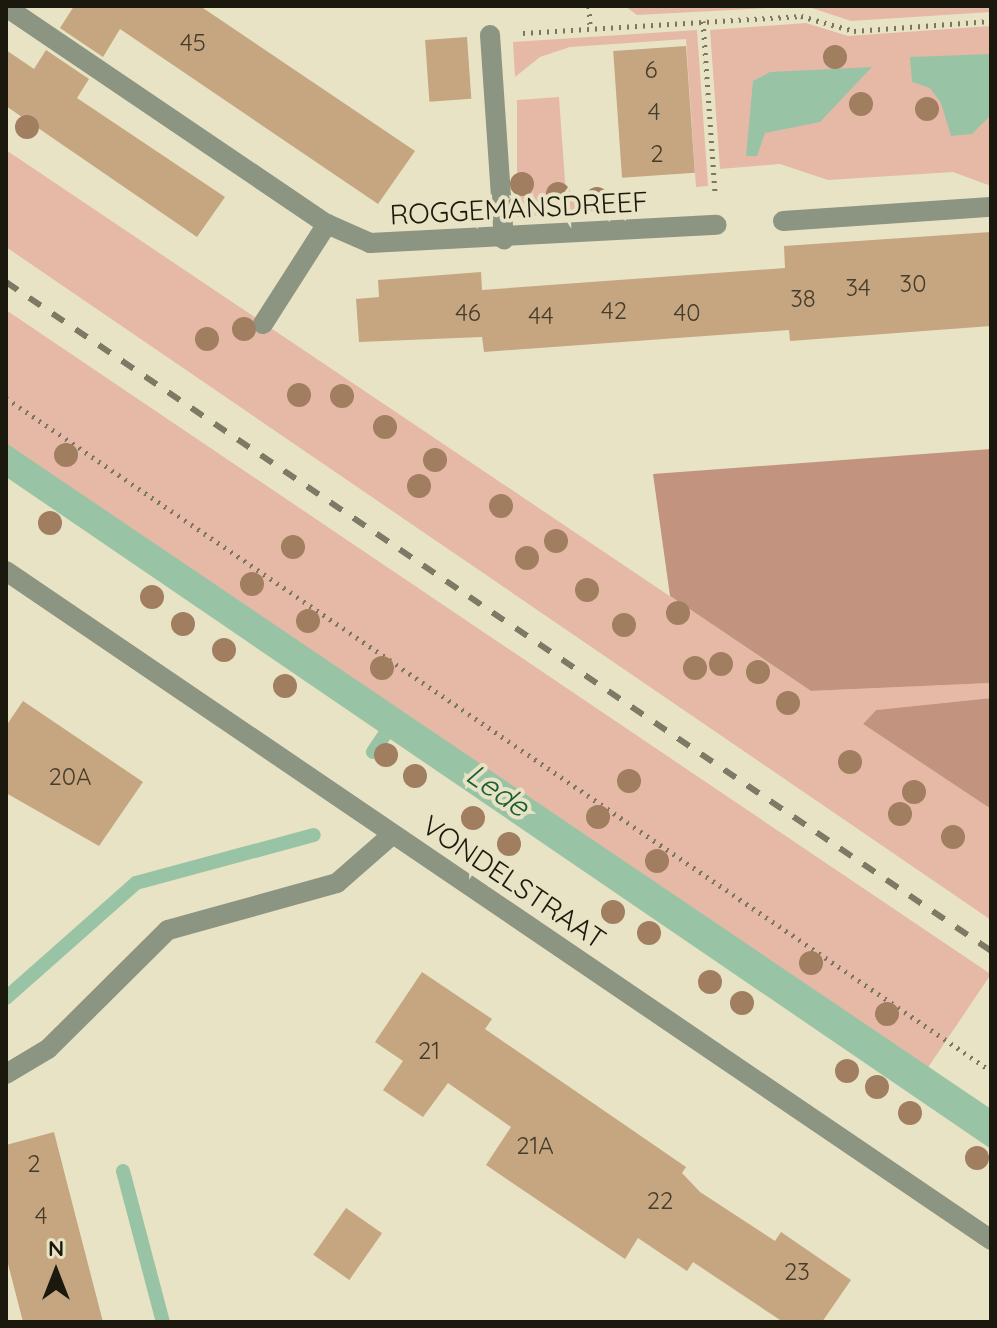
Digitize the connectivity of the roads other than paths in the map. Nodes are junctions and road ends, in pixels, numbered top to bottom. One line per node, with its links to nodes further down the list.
1 (6, 7): 5 (street, ROGGEMANSDREEF)
2 (490, 35): 7 (street)
3 (991, 207): 4 (street)
4 (783, 221)
5 (327, 224): 7 (street, ROGGEMANSDREEF); 8 (street)
6 (717, 225): 7 (street, ROGGEMANSDREEF)
7 (504, 240)
8 (263, 324)
9 (6, 571): 10 (street, VONDELSTRAAT)
10 (393, 834): 11 (street); 12 (street, VONDELSTRAAT)
11 (6, 1074)
12 (991, 1240)

